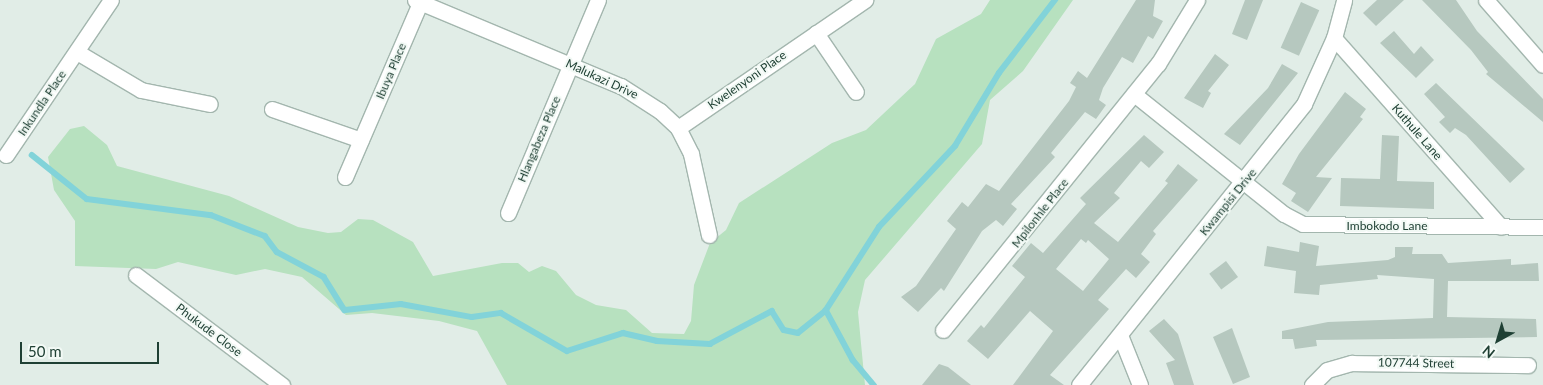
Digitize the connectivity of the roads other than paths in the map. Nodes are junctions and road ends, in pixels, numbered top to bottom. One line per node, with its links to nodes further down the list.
1 (110, 0): 10 (street, Inkundla Place)
2 (598, 0): 11 (street, Hlangabeza Place)
3 (865, 0): 8 (street, Kwelenyoni Place)
4 (1197, 0): 14 (street, Mpilonhle Place)
5 (1344, 0): 9 (street, Kwampisi Drive)
6 (1486, 0): 12 (street)
7 (418, 1): 11 (street, Malukazi Drive); 18 (street, Ibuya Place)
8 (816, 33): 13 (street); 17 (street, Kwelenyoni Place)
9 (1334, 38): 21 (street, Kwampisi Drive); 23 (street, Kuthule Lane)
10 (77, 52): 15 (street); 19 (street, Inkundla Place)
11 (570, 64): 17 (street, Malukazi Drive); 22 (street, Hlangabeza Place)
12 (1543, 65)
13 (856, 92)
14 (1134, 94): 21 (street); 27 (street, Mpilonhle Place)
15 (210, 104)
16 (272, 109): 18 (street)
17 (678, 128): 25 (street, Malukazi Drive)
18 (361, 140): 20 (street, Ibuya Place)
19 (6, 155)
20 (345, 177)
21 (1245, 182): 23 (street, Imbokodo Lane); 28 (street, Kwampisi Drive)
22 (508, 213)
23 (1501, 227): 24 (street, Imbokodo Lane)
24 (1543, 227)
25 (709, 235)
26 (136, 275): 30 (street, Phukude Close)
27 (943, 330)
28 (1120, 335): 31 (street, Kwampisi Drive); 32 (street)
29 (1528, 365): 33 (street, 107744 Street)
30 (282, 385)
31 (1079, 385)
32 (1140, 385)
33 (1312, 385)

